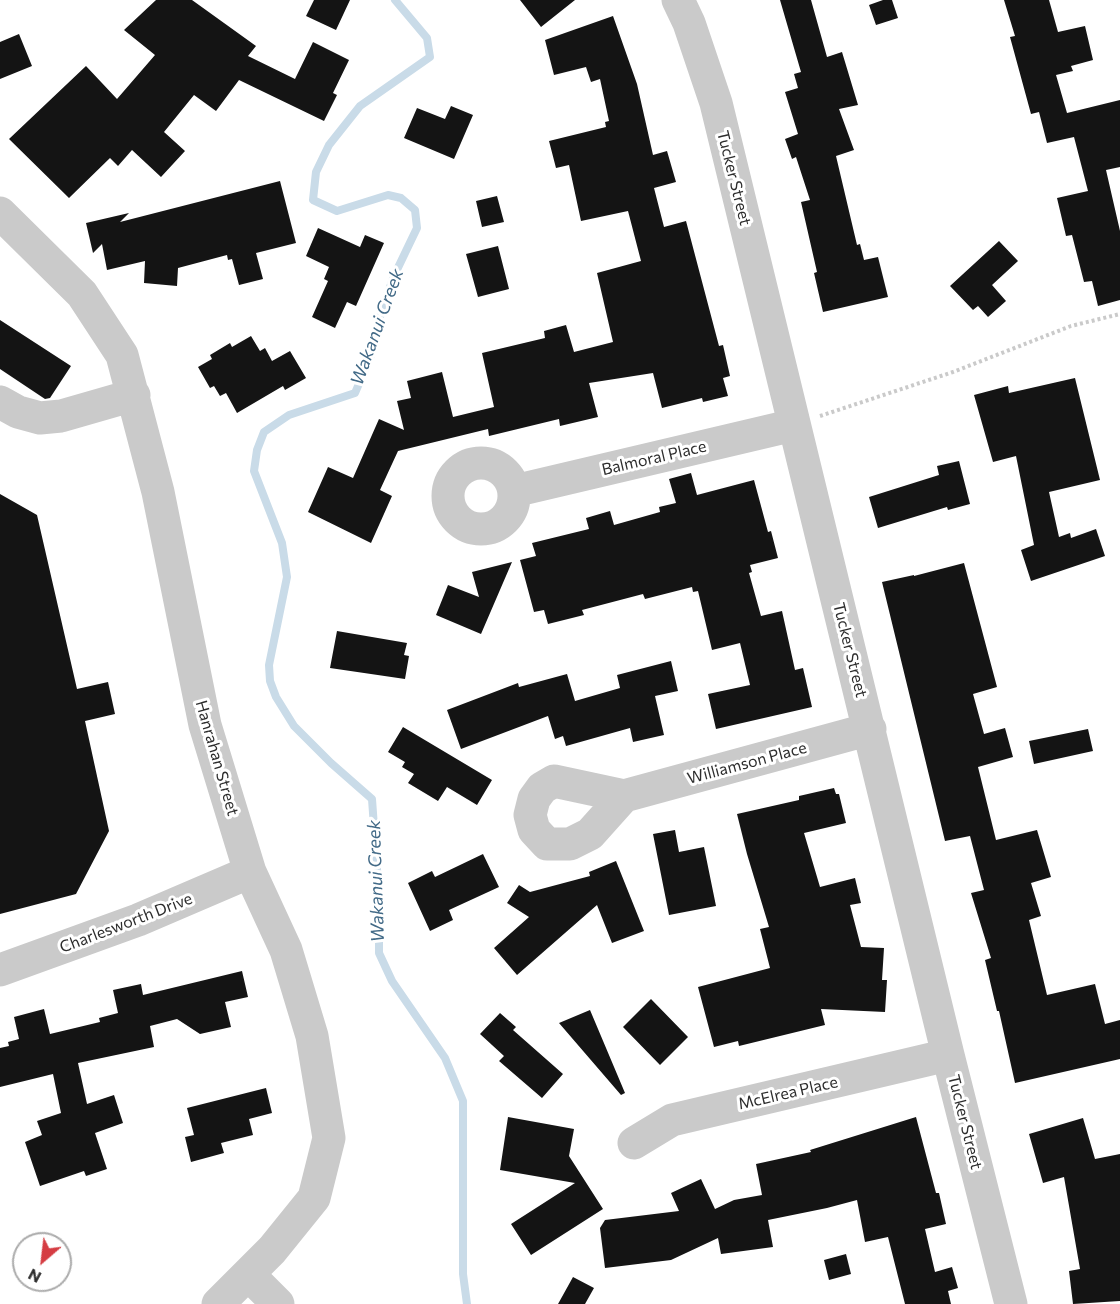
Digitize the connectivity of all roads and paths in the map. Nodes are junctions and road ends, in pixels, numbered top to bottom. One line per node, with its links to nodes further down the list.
1 (678, 0): 6 (street, Tucker Street)
2 (0, 213): 4 (street, Hanrahan Street)
3 (1120, 314): 6 (path)
4 (134, 395): 5 (street); 10 (street, Hanrahan Street)
5 (0, 402)
6 (794, 425): 7 (street, Balmoral Place); 8 (street, Tucker Street)
7 (514, 491)
8 (870, 729): 9 (street, Williamson Place); 12 (street, Tucker Street)
9 (624, 796)
10 (250, 872): 11 (street, Charlesworth Drive); 14 (street, Hanrahan Street)
11 (0, 970)
12 (948, 1054): 13 (street, McElrea Place); 17 (street, Tucker Street)
13 (634, 1143)
14 (249, 1275): 15 (street, Hanrahan Street); 16 (street)
15 (218, 1304)
16 (278, 1304)
17 (1011, 1304)

